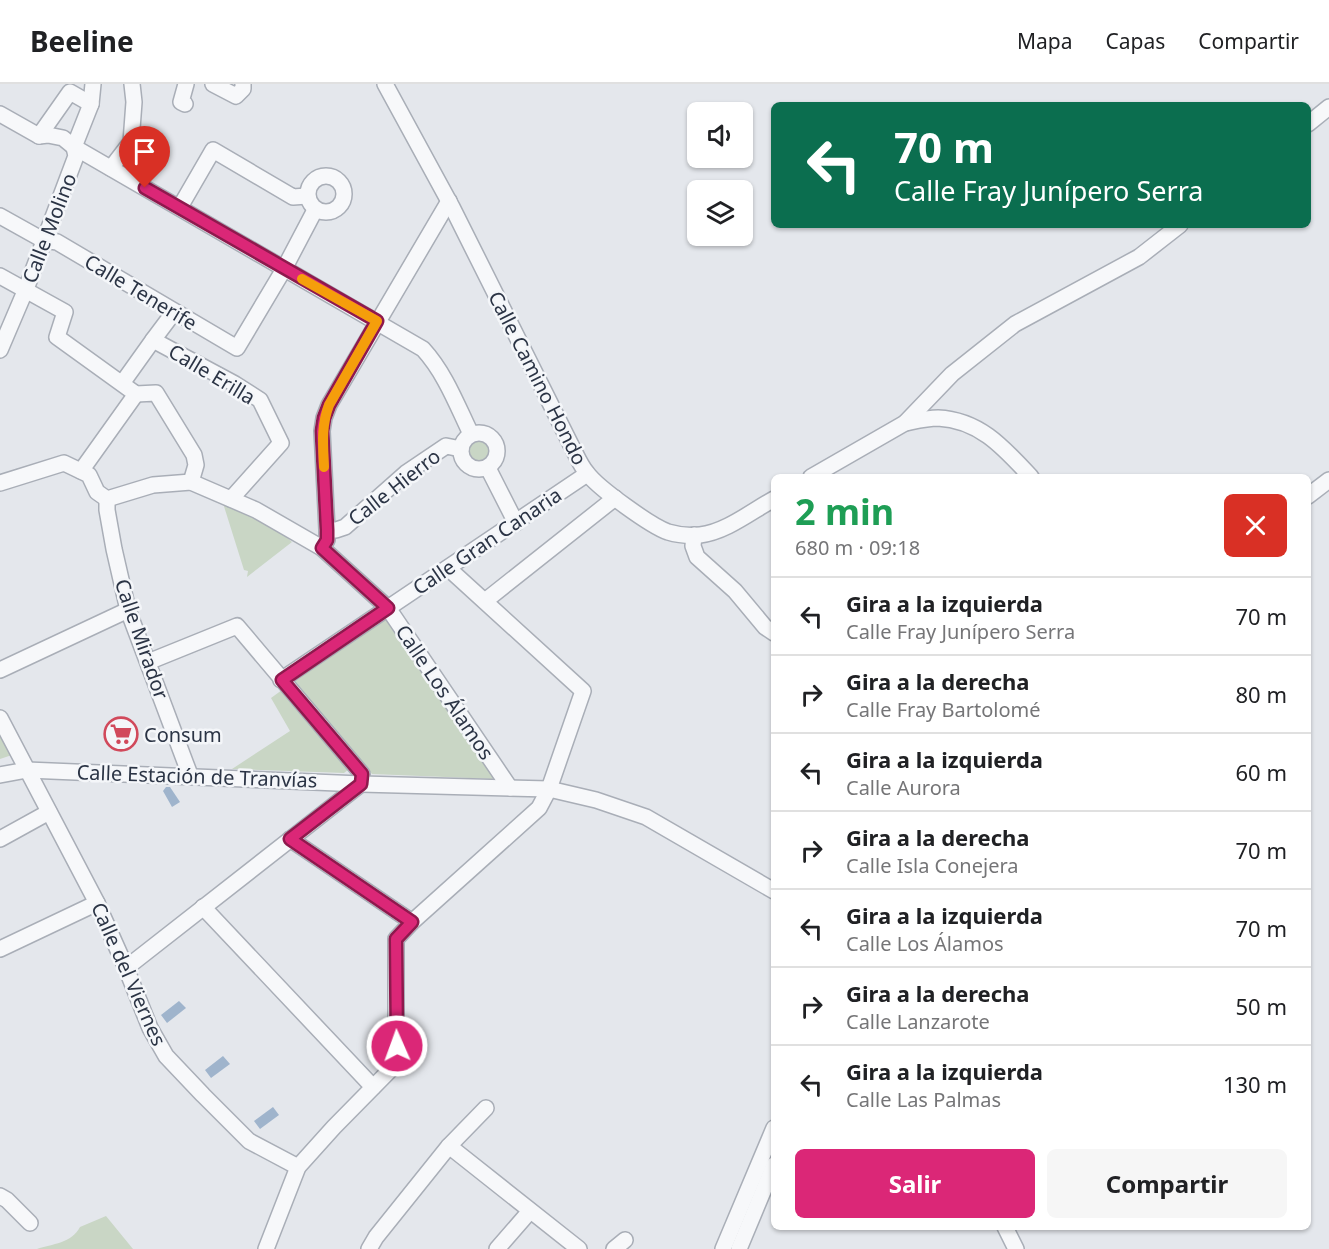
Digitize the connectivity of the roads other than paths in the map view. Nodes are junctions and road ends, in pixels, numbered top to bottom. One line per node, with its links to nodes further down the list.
1 (93, 84): 7 (street, Calle Molino)
2 (132, 84): 14 (street)
3 (186, 84): 8 (street)
4 (213, 84): 6 (street)
5 (385, 84): 16 (street, Calle Camino Hondo)
6 (239, 90)
7 (91, 104): 12 (street); 13 (street, Calle Molino)
8 (185, 104)
9 (1329, 107): 11 (street)
10 (0, 114): 12 (street)
11 (1311, 122)
12 (39, 136): 13 (street)
13 (74, 147): 14 (street); 21 (street, Calle Molino)
14 (111, 168): 17 (street)
15 (307, 196): 17 (street); 18 (street); 18 (street)
16 (449, 201): 26 (street); 36 (street, Calle Camino Hondo)
17 (180, 207): 22 (street)
18 (315, 210): 22 (street)
19 (0, 216): 21 (street, Calle Tenerife)
20 (1176, 228): 31 (street)
21 (43, 240): 24 (street, Calle Molino); 25 (street, Calle Tenerife)
22 (284, 269): 25 (street, Calle Tenerife); 26 (street)
23 (0, 276): 24 (street)
24 (26, 289): 27 (street, Calle Molino); 29 (street)
25 (174, 312): 28 (street, Calle Erilla)
26 (377, 321): 32 (street); 48 (street)
27 (2, 340)
28 (153, 340): 29 (street, Calle Erilla); 45 (street, Calle Erilla)
29 (123, 382): 30 (street)
30 (136, 394): 35 (street); 40 (street)
31 (905, 423): 37 (street); 38 (street)
32 (471, 434): 33 (street); 34 (street)
33 (461, 449): 34 (street); 48 (street, Calle Hierro)
34 (488, 468): 47 (street)
35 (81, 471): 41 (street); 44 (street)
36 (587, 474): 43 (street, Calle Camino Hondo); 47 (street, Calle Gran Canaria)
37 (816, 474)
38 (1028, 474)
39 (1329, 480): 42 (street)
40 (191, 482): 44 (street, Calle Los Álamos); 45 (street, Calle Los Álamos)
41 (0, 483)
42 (1311, 494)
43 (615, 498): 49 (street, Calle Camino Hondo); 52 (street)
44 (107, 499): 54 (street, Calle Mirador)
45 (231, 499): 50 (street, Calle Los Álamos)
46 (771, 501): 49 (street)
47 (516, 523): 51 (street, Calle Gran Canaria)
48 (327, 530): 50 (street)
49 (694, 535): 55 (street)
50 (322, 548): 53 (street, Calle Los Álamos)
51 (448, 568): 52 (street); 53 (street, Calle Gran Canaria)
52 (485, 601): 65 (street)
53 (388, 608): 58 (street, Calle Gran Canaria); 64 (street, Calle Los Álamos)
54 (128, 610): 56 (street, Calle Mirador); 57 (street)
55 (771, 631)
56 (148, 662): 58 (street); 61 (street, Calle Mirador)
57 (0, 670)
58 (282, 680): 63 (street)
59 (0, 718): 60 (street)
60 (27, 770): 61 (street, Calle Estación de Tranvías); 62 (street, Calle Estación de Tranvías); 66 (street, Calle del Viernes)
61 (190, 775): 63 (street, Calle Estación de Tranvías)
62 (0, 776)
63 (361, 784): 64 (street, Calle Estación de Tranvías); 68 (street)
64 (510, 788): 65 (street, Calle Estación de Tranvías)
65 (549, 789): 69 (street, Calle Estación de Tranvías); 72 (street)
66 (49, 812): 67 (street); 70 (street, Calle del Viernes)
67 (0, 839)
68 (290, 839): 71 (street); 72 (street)
69 (771, 889)
70 (97, 903): 73 (street); 74 (street, Calle del Viernes)
71 (203, 907): 74 (street); 75 (street)
72 (412, 922): 75 (street)
73 (0, 949)
74 (126, 968): 79 (street, Calle del Viernes)
75 (373, 1086): 79 (street)
76 (486, 1108): 78 (street)
77 (771, 1135): 89 (street)
78 (449, 1146): 82 (street); 86 (street)
79 (298, 1167): 85 (street)
80 (771, 1173): 90 (street)
81 (0, 1196): 83 (street)
82 (530, 1211): 87 (street); 88 (street)
83 (30, 1223)
84 (1006, 1230): 91 (street)
85 (266, 1249)
86 (369, 1249)
87 (497, 1249)
88 (579, 1249)
89 (723, 1249)
90 (739, 1249)
91 (1016, 1249)

